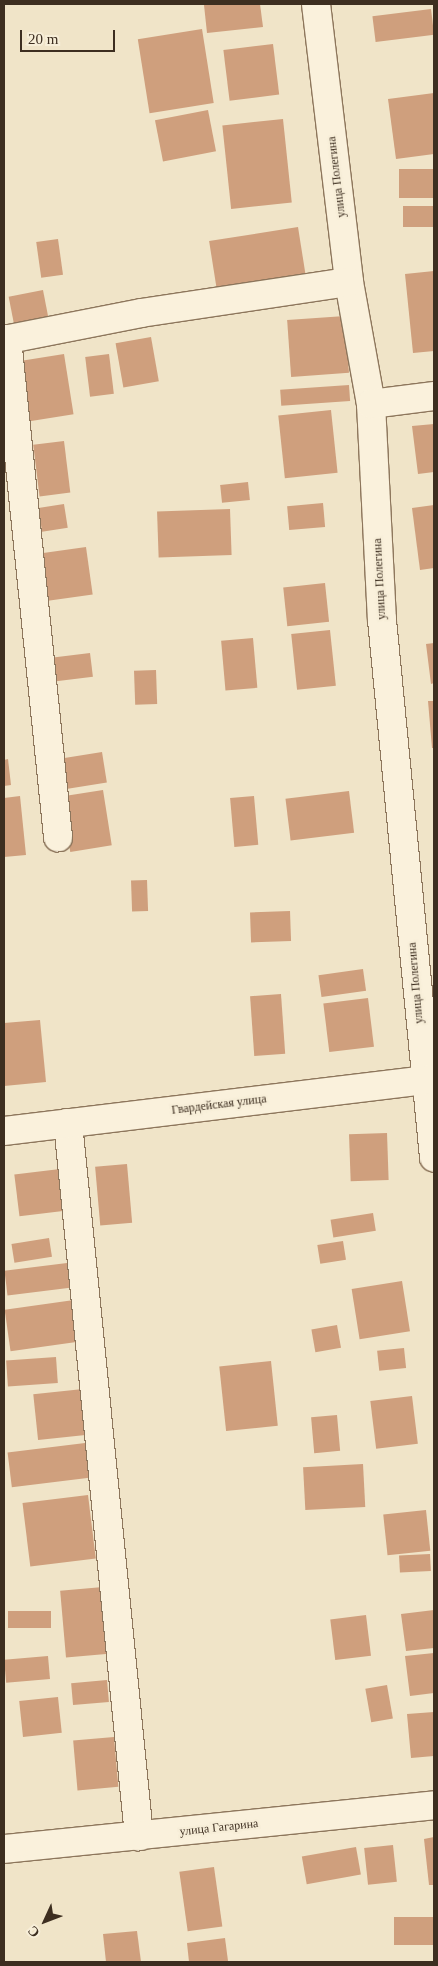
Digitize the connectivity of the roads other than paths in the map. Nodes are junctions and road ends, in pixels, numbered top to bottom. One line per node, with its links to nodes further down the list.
1 (316, 4): 2 (street, улица Полегина)
2 (349, 282): 3 (street); 5 (street, улица Полегина)
3 (5, 340): 6 (street)
4 (434, 396): 5 (street)
5 (371, 404): 7 (street, улица Полегина)
6 (58, 837)
7 (429, 1080): 8 (street, Гвардейская улица); 10 (street, улица Полегина)
8 (68, 1123): 9 (street, Гвардейская улица); 12 (street)
9 (4, 1131)
10 (434, 1157)
11 (434, 1805): 12 (street, улица Гагарина)
12 (139, 1836): 13 (street, улица Гагарина)
13 (4, 1849)

